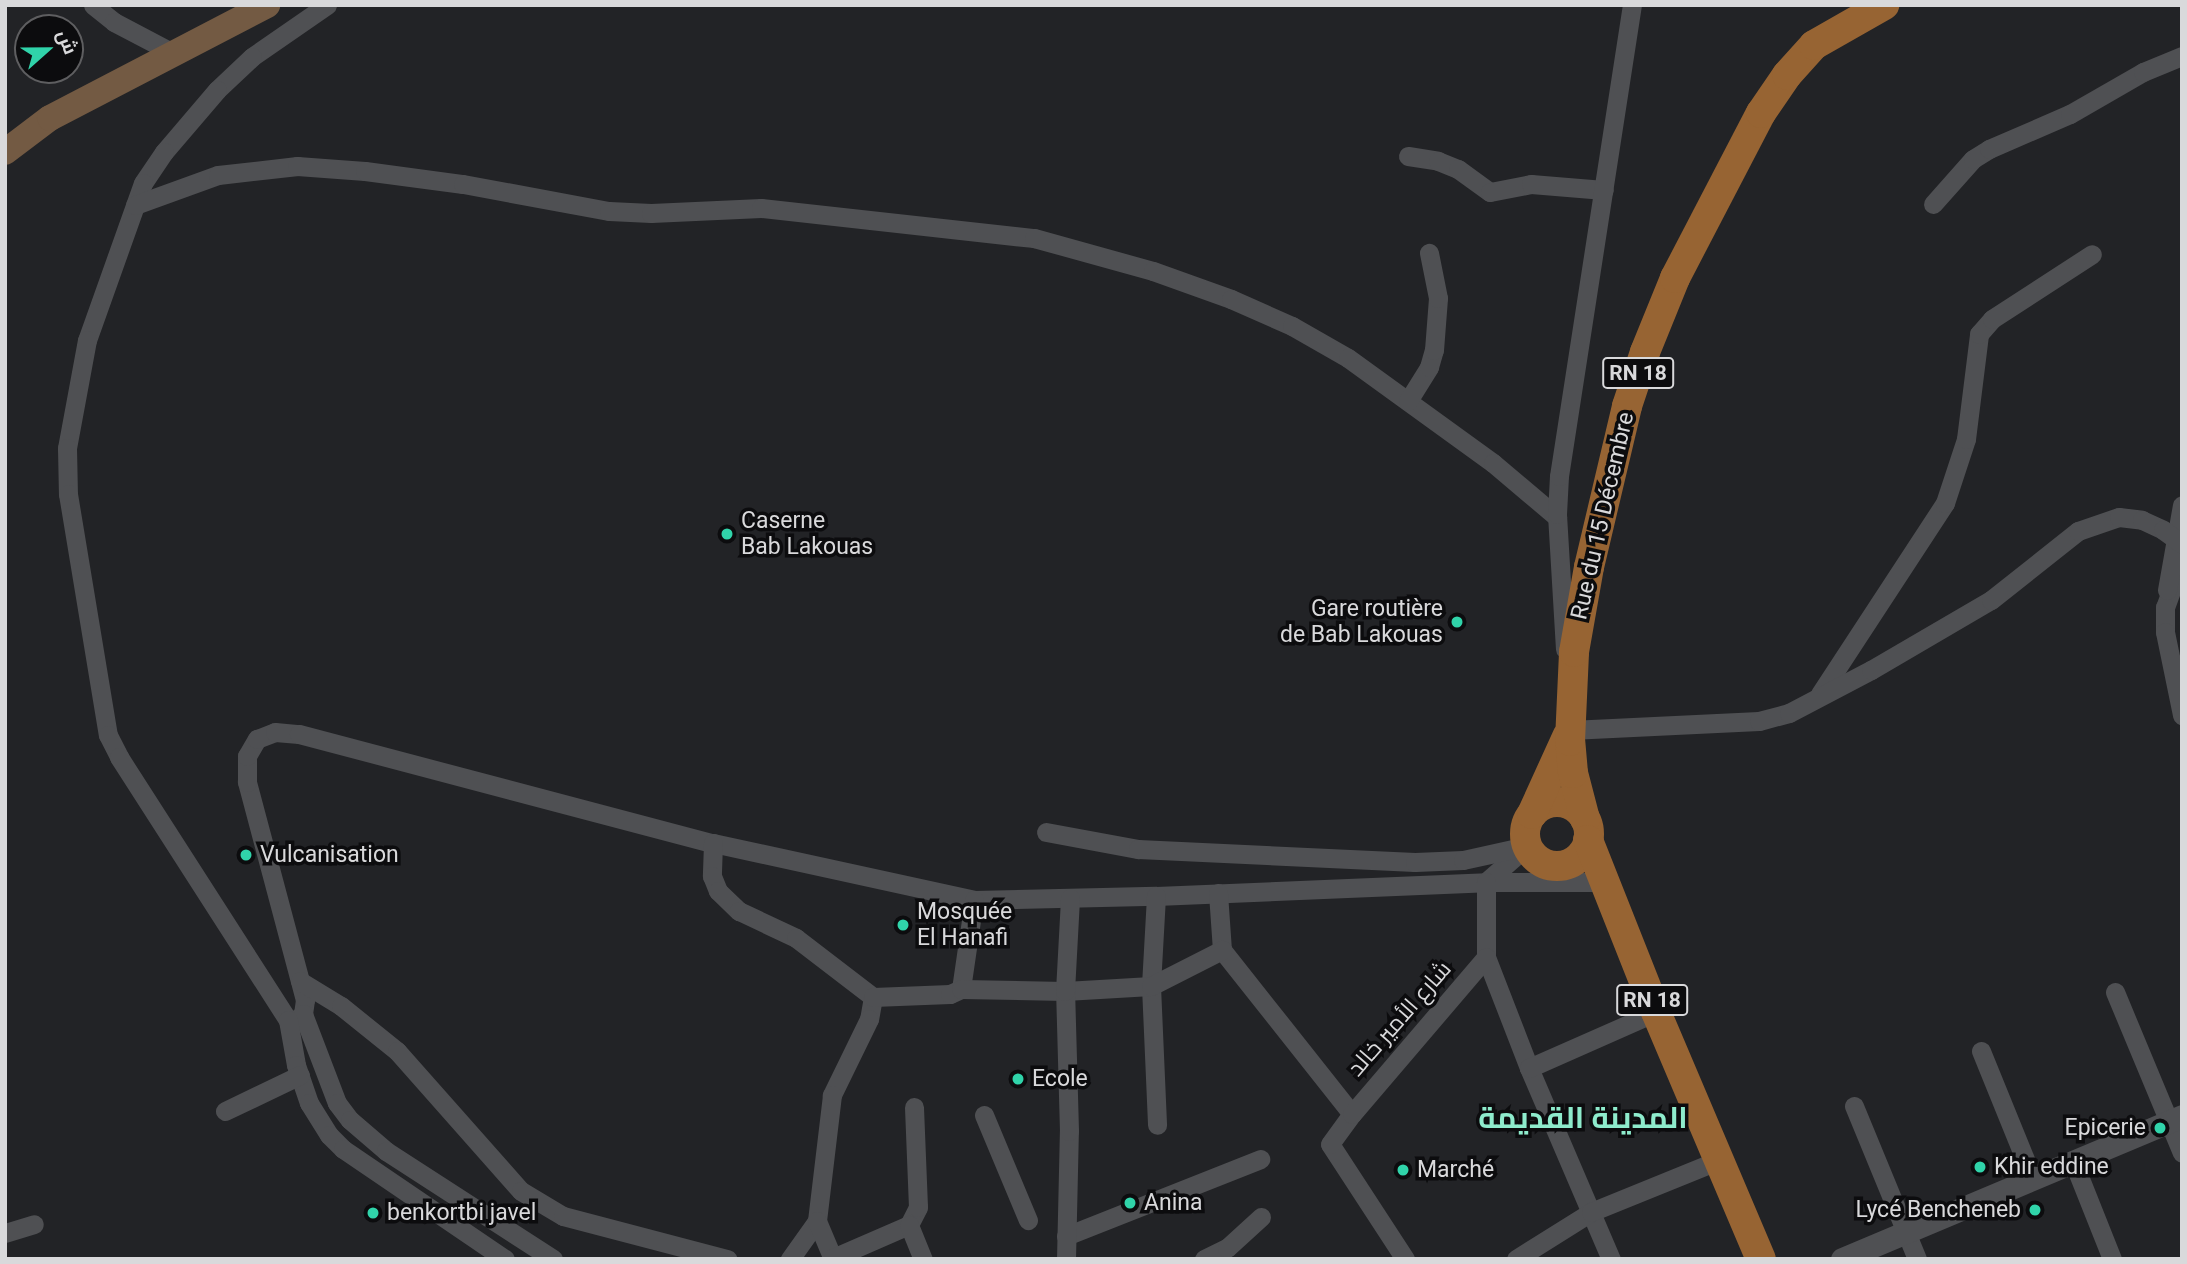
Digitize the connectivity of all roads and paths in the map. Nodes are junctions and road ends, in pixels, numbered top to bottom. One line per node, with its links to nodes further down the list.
1 (93, 5): 6 (street)
2 (267, 5): 6 (main road)
3 (327, 5): 12 (street)
4 (1632, 5): 10 (street)
5 (1884, 5): 23 (main road, Rue du 15 Décembre / RN 18)
6 (173, 53): 8 (main road)
7 (2182, 56): 11 (street)
8 (5, 152)
9 (1408, 156): 10 (street)
10 (1604, 190): 17 (street)
11 (1933, 204)
12 (135, 205): 15 (street); 44 (street)
13 (1429, 253): 15 (street)
14 (2092, 254): 21 (street)
15 (1408, 401): 17 (street)
16 (2182, 505): 18 (street)
17 (1557, 517): 23 (street)
18 (2178, 541): 20 (street); 21 (street)
19 (2182, 573): 20 (street)
20 (2165, 607): 22 (street)
21 (1820, 694): 23 (street)
22 (2182, 715)
23 (1570, 730): 24 (main road); 25 (main road, Rue du 15 Décembre / RN 18)
24 (1532, 814): 25 (main road); 28 (main road)
25 (1587, 830): 28 (main road); 30 (main road, RN 18)
26 (1046, 832): 28 (street)
27 (713, 843): 34 (street); 37 (street); 42 (street)
28 (1527, 846): 29 (street)
29 (1486, 882): 30 (street); 31 (street); 36 (street)
30 (1606, 882): 43 (main road, RN 18)
31 (1218, 893): 32 (street); 35 (street)
32 (1156, 896): 33 (street); 38 (street)
33 (1070, 898): 34 (street); 40 (street)
34 (974, 900): 39 (street)
35 (1222, 950): 38 (street); 51 (street)
36 (1486, 957): 46 (street); 51 (street, شارع الأمير خالد)
37 (300, 981): 44 (street); 73 (street)
38 (1151, 986): 40 (street); 54 (street)
39 (961, 989): 40 (street); 42 (street)
40 (1065, 990): 68 (street)
41 (2115, 992): 53 (street)
42 (873, 998): 63 (street)
43 (1656, 1012): 46 (street); 57 (main road, RN 18)
44 (295, 1017): 47 (street); 72 (street)
45 (1981, 1051): 59 (street)
46 (1528, 1068): 60 (street)
47 (300, 1075): 50 (street); 71 (street)
48 (1854, 1106): 66 (street)
49 (914, 1107): 65 (street)
50 (225, 1111)
51 (1352, 1114): 78 (street, شارع الأمير خالد)
52 (984, 1115): 62 (street)
53 (2175, 1119): 55 (street); 58 (street)
54 (1157, 1125)
55 (2182, 1153)
56 (1260, 1159): 68 (street)
57 (1719, 1160): 60 (street); 81 (main road, RN 18)
58 (2073, 1161): 59 (street); 84 (street)
59 (2033, 1179): 66 (street)
60 (1591, 1212): 79 (street); 80 (street)
61 (1261, 1217): 69 (street)
62 (1028, 1220)
63 (817, 1222): 70 (street); 74 (street)
64 (34, 1224): 67 (street)
65 (909, 1225): 70 (street); 75 (street)
66 (1906, 1232): 82 (street); 83 (street)
67 (5, 1233)
68 (1066, 1236): 76 (street)
69 (1231, 1253): 77 (street)
70 (833, 1258)
71 (505, 1259)
72 (553, 1259)
73 (727, 1259)
74 (790, 1259)
75 (923, 1259)
76 (1066, 1259)
77 (1204, 1259)
78 (1405, 1259)
79 (1516, 1259)
80 (1611, 1259)
81 (1761, 1259)
82 (1842, 1259)
83 (1917, 1259)
84 (2112, 1259)

